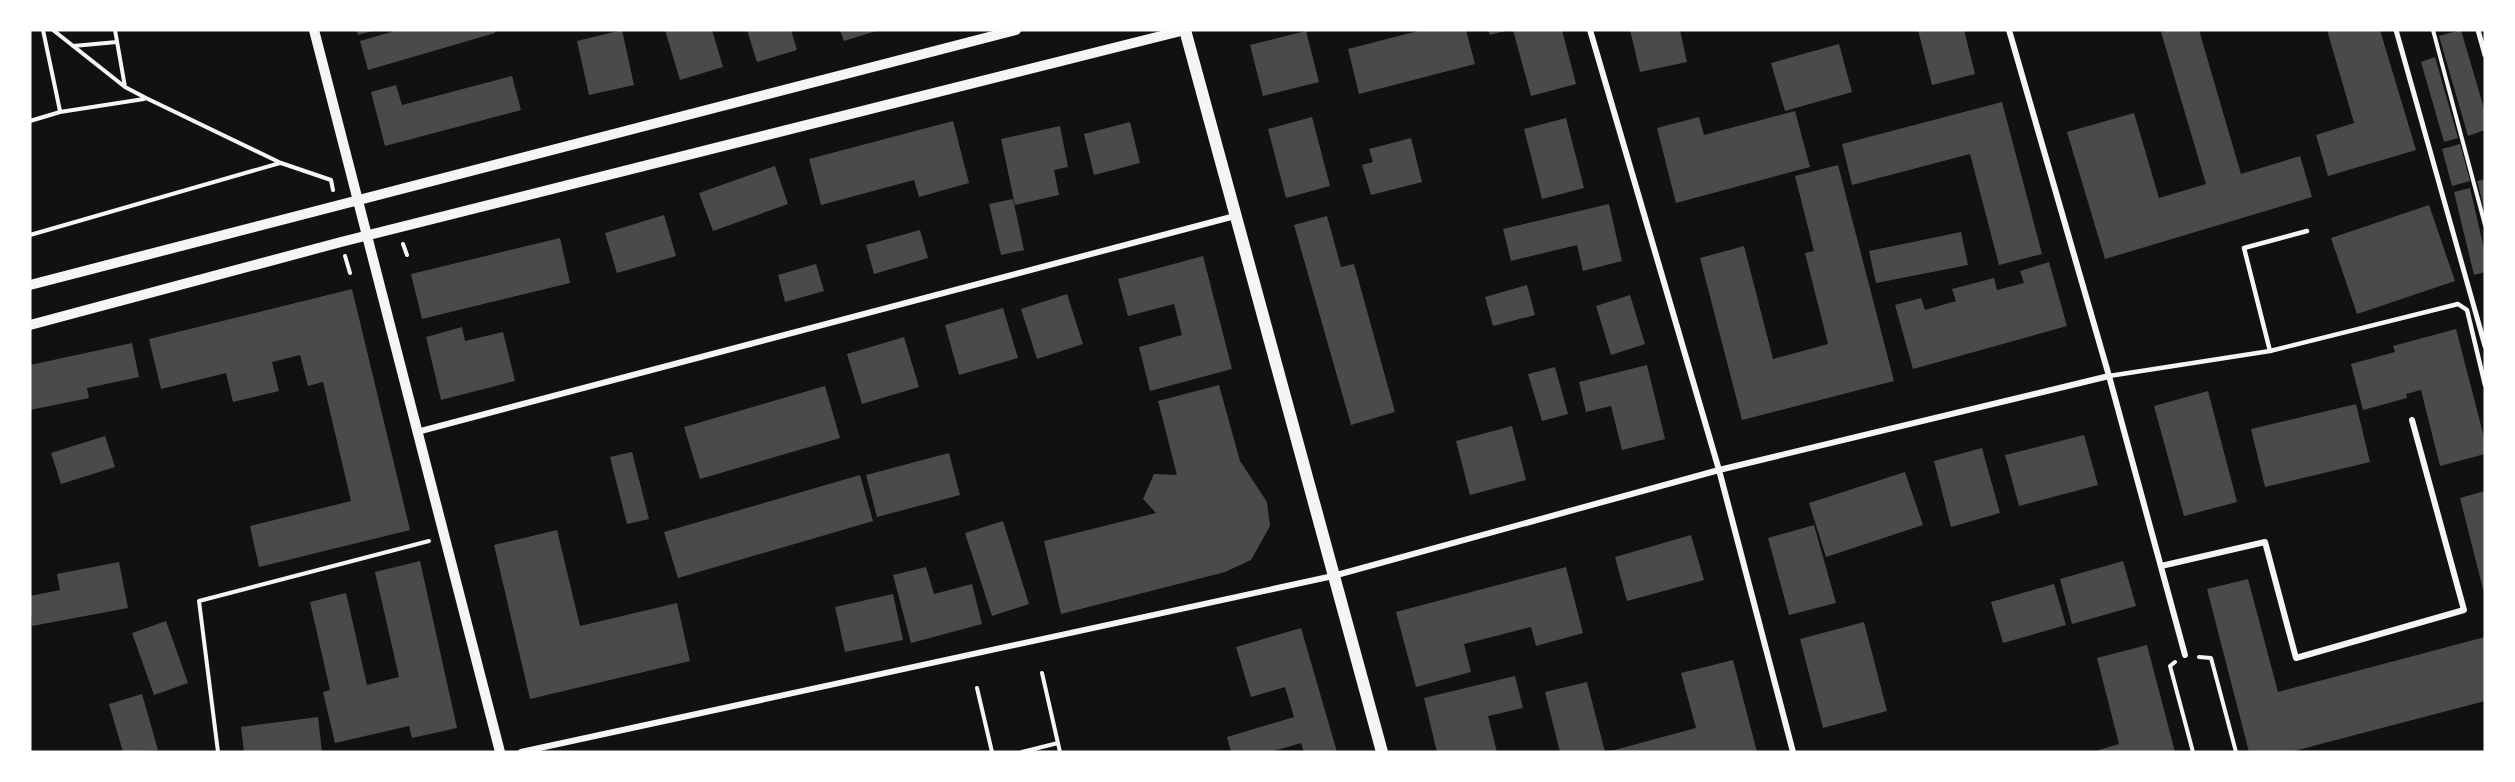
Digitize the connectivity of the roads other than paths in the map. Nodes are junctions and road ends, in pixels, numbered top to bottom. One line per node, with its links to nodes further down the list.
1 (314, 30): 9 (street)
2 (1016, 30): 9 (street)
3 (1185, 30): 10 (main road); 12 (street)
4 (1590, 30): 21 (street)
5 (2009, 30): 17 (street)
6 (2396, 30): 15 (street)
7 (2478, 30): 8 (street)
8 (2485, 55)
9 (358, 201): 12 (street); 13 (street)
10 (1235, 216): 20 (street); 23 (main road)
11 (2307, 231): 16 (lane)
12 (367, 236): 14 (street); 20 (street)
13 (30, 285)
14 (30, 325)
15 (2485, 346)
16 (2270, 351): 17 (lane); 18 (lane)
17 (2109, 376): 21 (street); 22 (street)
18 (2485, 385)
19 (2412, 420): 22 (street)
20 (417, 432): 25 (street)
21 (1719, 470): 23 (street); 28 (street)
22 (2161, 567): 24 (street)
23 (1333, 576): 26 (street); 27 (main road)
24 (2185, 656)
25 (500, 752)
26 (521, 752)
27 (1382, 752)
28 (1793, 752)

